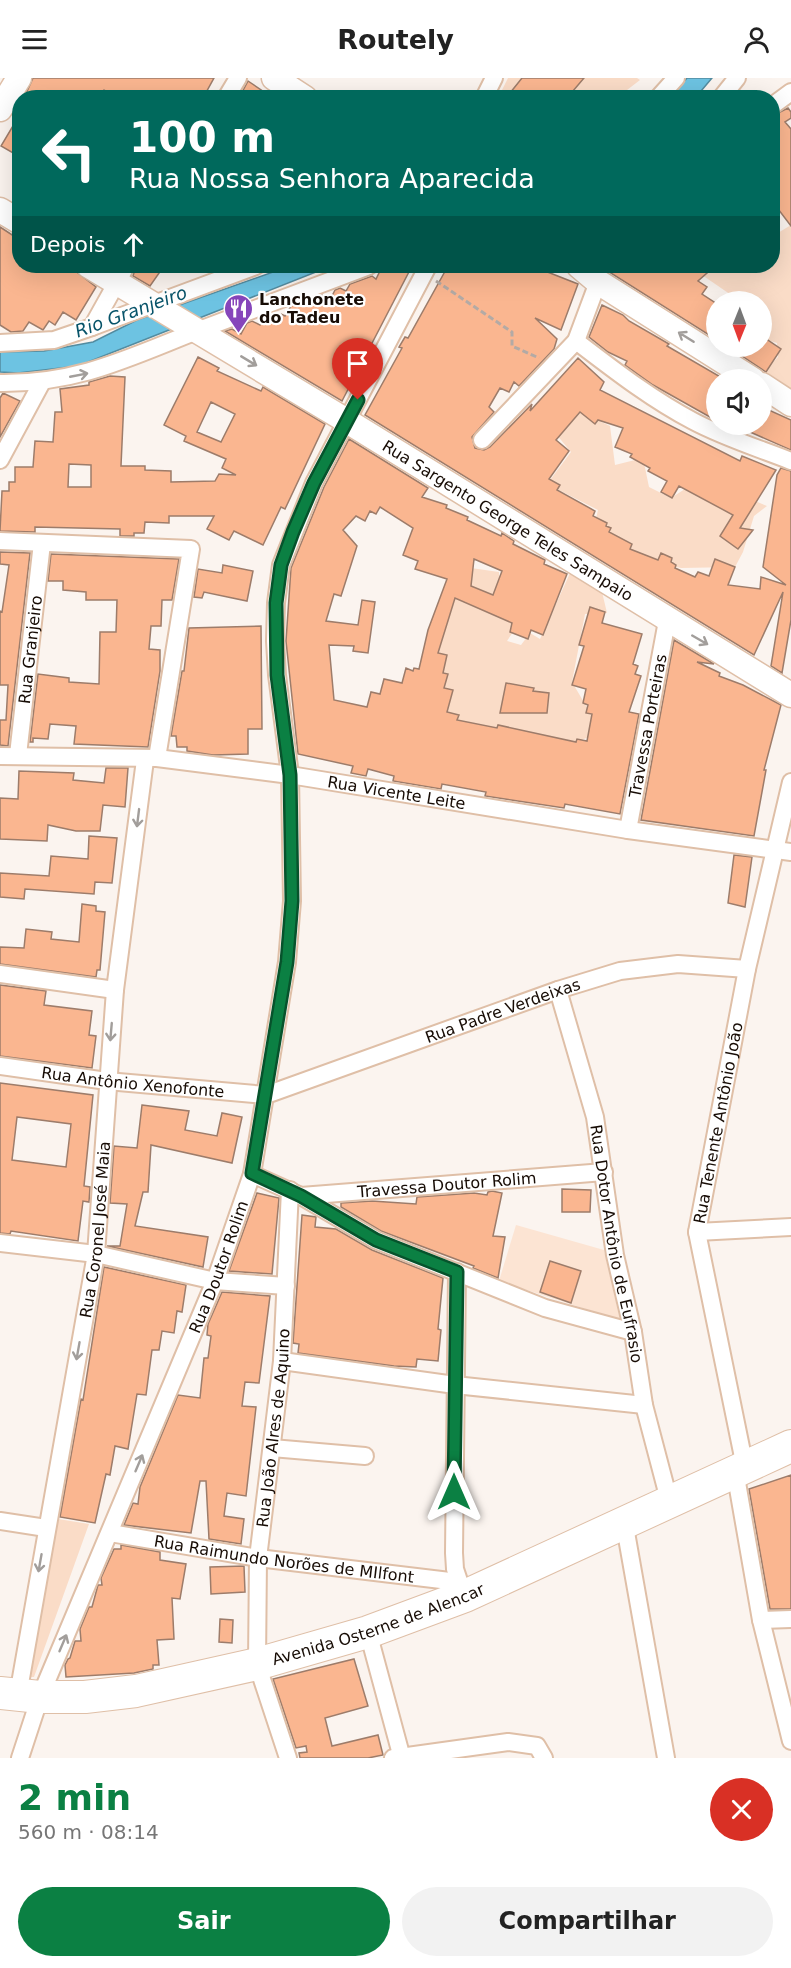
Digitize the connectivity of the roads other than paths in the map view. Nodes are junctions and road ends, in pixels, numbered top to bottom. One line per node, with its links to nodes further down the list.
1 (19, 78): 8 (main road)
2 (274, 78): 5 (main road)
3 (676, 78): 6 (street)
4 (737, 78): 7 (street)
5 (293, 90)
6 (665, 90)
7 (727, 90)
8 (0, 109)
9 (238, 273): 15 (street)
10 (350, 273): 17 (street)
11 (424, 273): 25 (street, Rua Doutor Rolim)
12 (589, 273): 18 (street)
13 (592, 273): 20 (main road, one-way to 13)
14 (121, 274): 15 (main road, Rua Sargento George Teles Sampaio); 16 (street)
15 (156, 304): 16 (street); 17 (main road, Rua Sargento George Teles Sampaio)
16 (92, 327): 19 (street)
17 (199, 330): 21 (street, one-way to 17); 25 (main road, Rua Sargento George Teles Sampaio, one-way to 25)
18 (576, 341): 26 (street); 28 (street)
19 (0, 343)
20 (736, 369)
21 (42, 382): 22 (street); 27 (street)
22 (0, 383)
23 (772, 392): 24 (main road)
24 (791, 404)
25 (347, 421): 31 (main road, Rua Sargento George Teles Sampaio); 36 (street, Rua Doutor Rolim)
26 (482, 440)
27 (0, 460)
28 (791, 461)
29 (0, 541): 30 (street)
30 (42, 543): 33 (street, Rua Granjeiro); 35 (street, Rua Coronel José Maia)
31 (667, 621): 32 (main road, Rua Sargento George Teles Sampaio, one-way to 32); 38 (street, Travessa Porteiras)
32 (789, 693)
33 (18, 755): 34 (street, Rua Vicente Leite); 35 (street, Rua Vicente Leite)
34 (0, 756)
35 (151, 759): 36 (street, Rua Vicente Leite); 43 (street, Rua Coronel José Maia, one-way to 43)
36 (290, 775): 38 (street, Rua Vicente Leite); 47 (street, Rua Doutor Rolim)
37 (791, 782): 39 (street, Rua Tenente Antônio João)
38 (628, 830): 39 (street, Rua Vicente Leite)
39 (774, 849): 40 (street, Rua Vicente Leite); 41 (street, Rua Tenente Antônio João)
40 (791, 852)
41 (747, 969): 44 (street, Rua Padre Verdeixas); 52 (street, Rua Tenente Antônio João)
42 (0, 974): 43 (street)
43 (115, 990): 46 (street, Rua Coronel José Maia, one-way to 46)
44 (558, 990): 47 (street, Rua Padre Verdeixas); 48 (street, Rua Dotor Antônio de Eufrasio)
45 (0, 1066): 46 (street, Rua Antônio Xenofonte)
46 (107, 1081): 47 (street, Rua Antônio Xenofonte); 54 (street, Rua Coronel José Maia)
47 (266, 1095): 49 (street, Rua Doutor Rolim)
48 (604, 1172): 50 (street, Travessa Doutor Rolim); 58 (street, Rua Dotor Antônio de Eufrasio)
49 (252, 1173): 50 (street); 56 (street, Rua Doutor Rolim)
50 (295, 1193): 55 (street); 57 (street, Rua João Alres de Aquino)
51 (791, 1227): 52 (street)
52 (697, 1232): 65 (street, Rua Tenente Antônio João)
53 (0, 1243): 54 (street)
54 (96, 1254): 56 (street); 69 (street, Rua Coronel José Maia, one-way to 69)
55 (457, 1272): 58 (street); 60 (street)
56 (215, 1281): 57 (street); 70 (street, Rua Doutor Rolim, one-way to 56)
57 (286, 1286): 59 (street, Rua João Alres de Aquino)
58 (633, 1332): 61 (street, Rua Dotor Antônio de Eufrasio)
59 (282, 1361): 60 (street); 63 (street, Rua João Alres de Aquino)
60 (454, 1385): 61 (street); 72 (street)
61 (644, 1406): 66 (street, Rua Dotor Antônio de Eufrasio)
62 (791, 1446): 65 (highway, Avenida Osterne de Alencar)
63 (272, 1448): 64 (street); 71 (street, Rua João Alres de Aquino)
64 (365, 1456)
65 (740, 1469): 66 (highway, Avenida Osterne de Alencar); 74 (street, Rua Tenente Antônio João)
66 (669, 1500): 68 (highway, Avenida Osterne de Alencar)
67 (0, 1521): 69 (street)
68 (624, 1521): 72 (highway, Avenida Osterne de Alencar); 83 (street)
69 (46, 1528): 77 (street, Rua Coronel José Maia, one-way to 77)
70 (110, 1533): 71 (street, Rua Raimundo Norões de MIlfont); 77 (street, Rua Doutor Rolim, one-way to 70)
71 (258, 1558): 72 (street, Rua Raimundo Norões de MIlfont); 76 (street, Rua João Alres de Aquino)
72 (462, 1589): 75 (highway, Avenida Osterne de Alencar)
73 (791, 1619): 74 (street)
74 (762, 1620): 78 (street, Rua Tenente Antônio João)
75 (368, 1632): 76 (highway, Avenida Osterne de Alencar); 81 (street)
76 (257, 1664): 77 (highway, Avenida Osterne de Alencar); 80 (street, Rua João Alres de Aquino)
77 (19, 1695): 79 (street, Rua Coronel José Maia)
78 (791, 1741)
79 (21, 1758)
80 (288, 1758)
81 (399, 1758): 82 (street)
82 (544, 1758)
83 (666, 1758)

